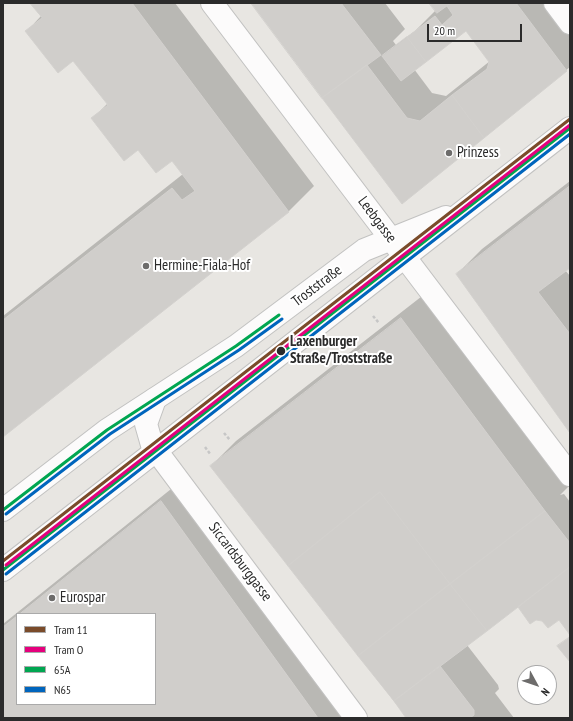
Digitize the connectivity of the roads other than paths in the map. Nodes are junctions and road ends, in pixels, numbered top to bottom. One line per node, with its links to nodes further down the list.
1 (212, 3): 6 (street, Leebgasse)
2 (555, 3): 3 (street)
3 (570, 23)
4 (570, 128): 5 (street, Troststraße)
5 (467, 208): 6 (street, Troststraße); 7 (street, Troststraße)
6 (391, 239): 7 (street, Leebgasse); 8 (street, Troststraße)
7 (405, 258): 9 (street, Troststraße); 10 (street, Leebgasse)
8 (155, 399): 9 (street, Siccardsburggasse); 11 (street, Troststraße)
9 (157, 450): 12 (street, Troststraße); 13 (street, Siccardsburggasse)
10 (570, 475)
11 (3, 510)
12 (3, 570)
13 (356, 718)

